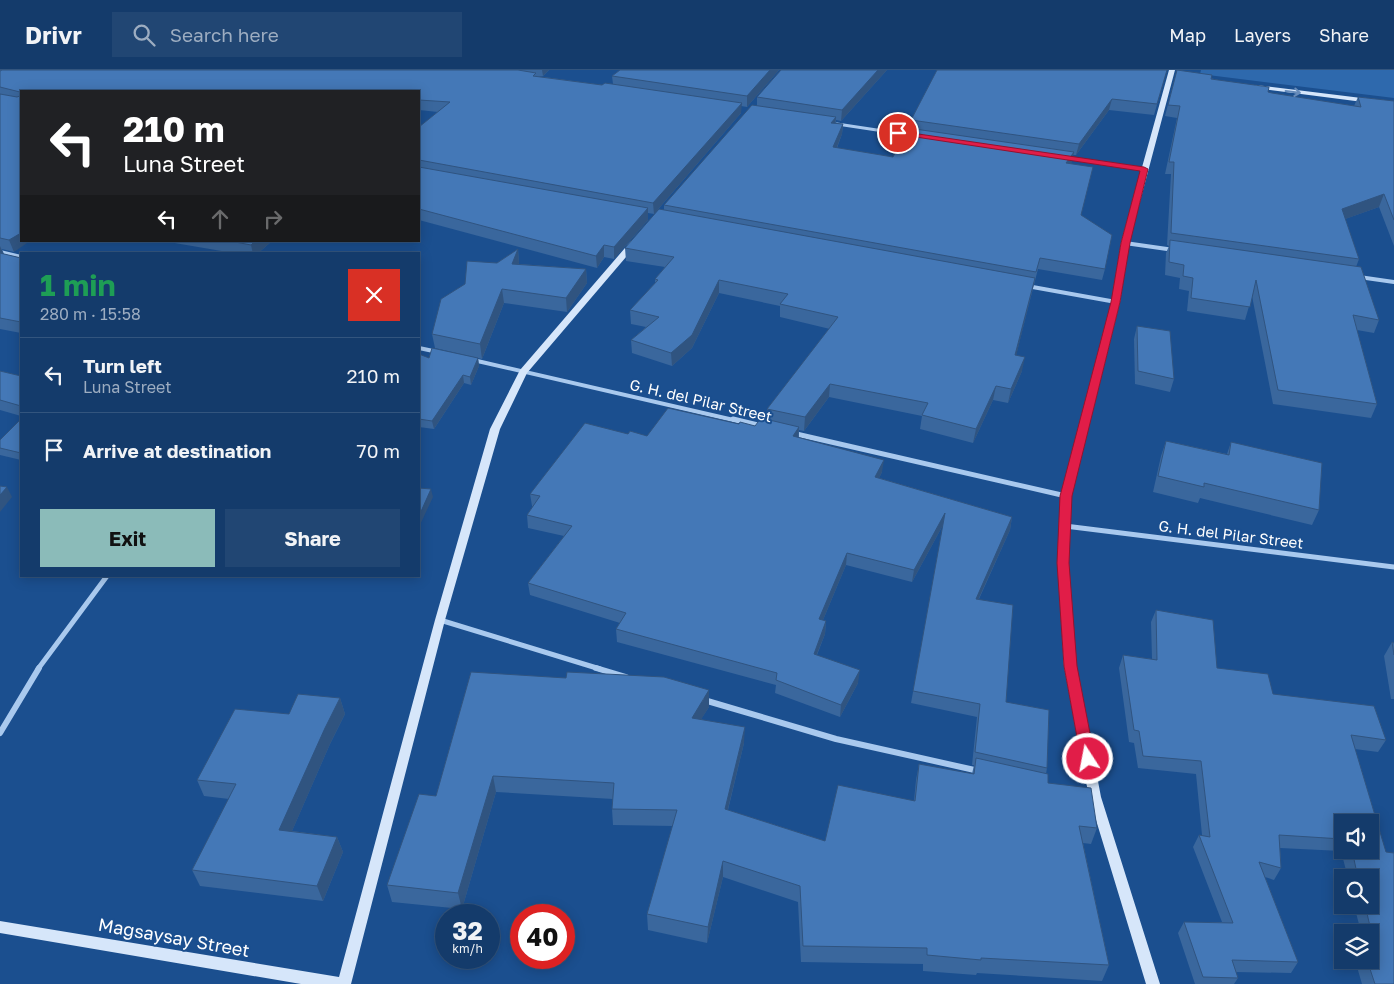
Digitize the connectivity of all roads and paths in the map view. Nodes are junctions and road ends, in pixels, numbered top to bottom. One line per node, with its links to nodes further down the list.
1 (1171, 75): 7 (street)
2 (1248, 86): 3 (street, one-way to 3)
3 (1394, 104)
4 (834, 124): 5 (street)
5 (912, 135)
6 (1066, 158): 7 (street)
7 (1144, 169): 9 (street)
8 (643, 233): 20 (street)
9 (1126, 243): 10 (street); 16 (street)
10 (1183, 251)
11 (0, 252): 12 (street)
12 (20, 257)
13 (1356, 276): 14 (street)
14 (1394, 282)
15 (1018, 284): 16 (street)
16 (1116, 302): 23 (street)
17 (420, 348): 18 (street)
18 (447, 354)
19 (466, 359): 20 (street, G. H. del Pilar Street)
20 (523, 372): 21 (street, G. H. del Pilar Street); 27 (street)
21 (765, 427)
22 (784, 432): 23 (street, G. H. del Pilar Street)
23 (1066, 496): 24 (street)
24 (1064, 526): 25 (street, G. H. del Pilar Street); 34 (street)
25 (1394, 567)
26 (106, 577): 30 (street)
27 (440, 620): 28 (street); 33 (street)
28 (638, 680)
29 (694, 697): 31 (street)
30 (0, 733)
31 (990, 773)
32 (0, 927): 33 (street, Magsaysay Street)
33 (343, 984)
34 (1153, 984)

